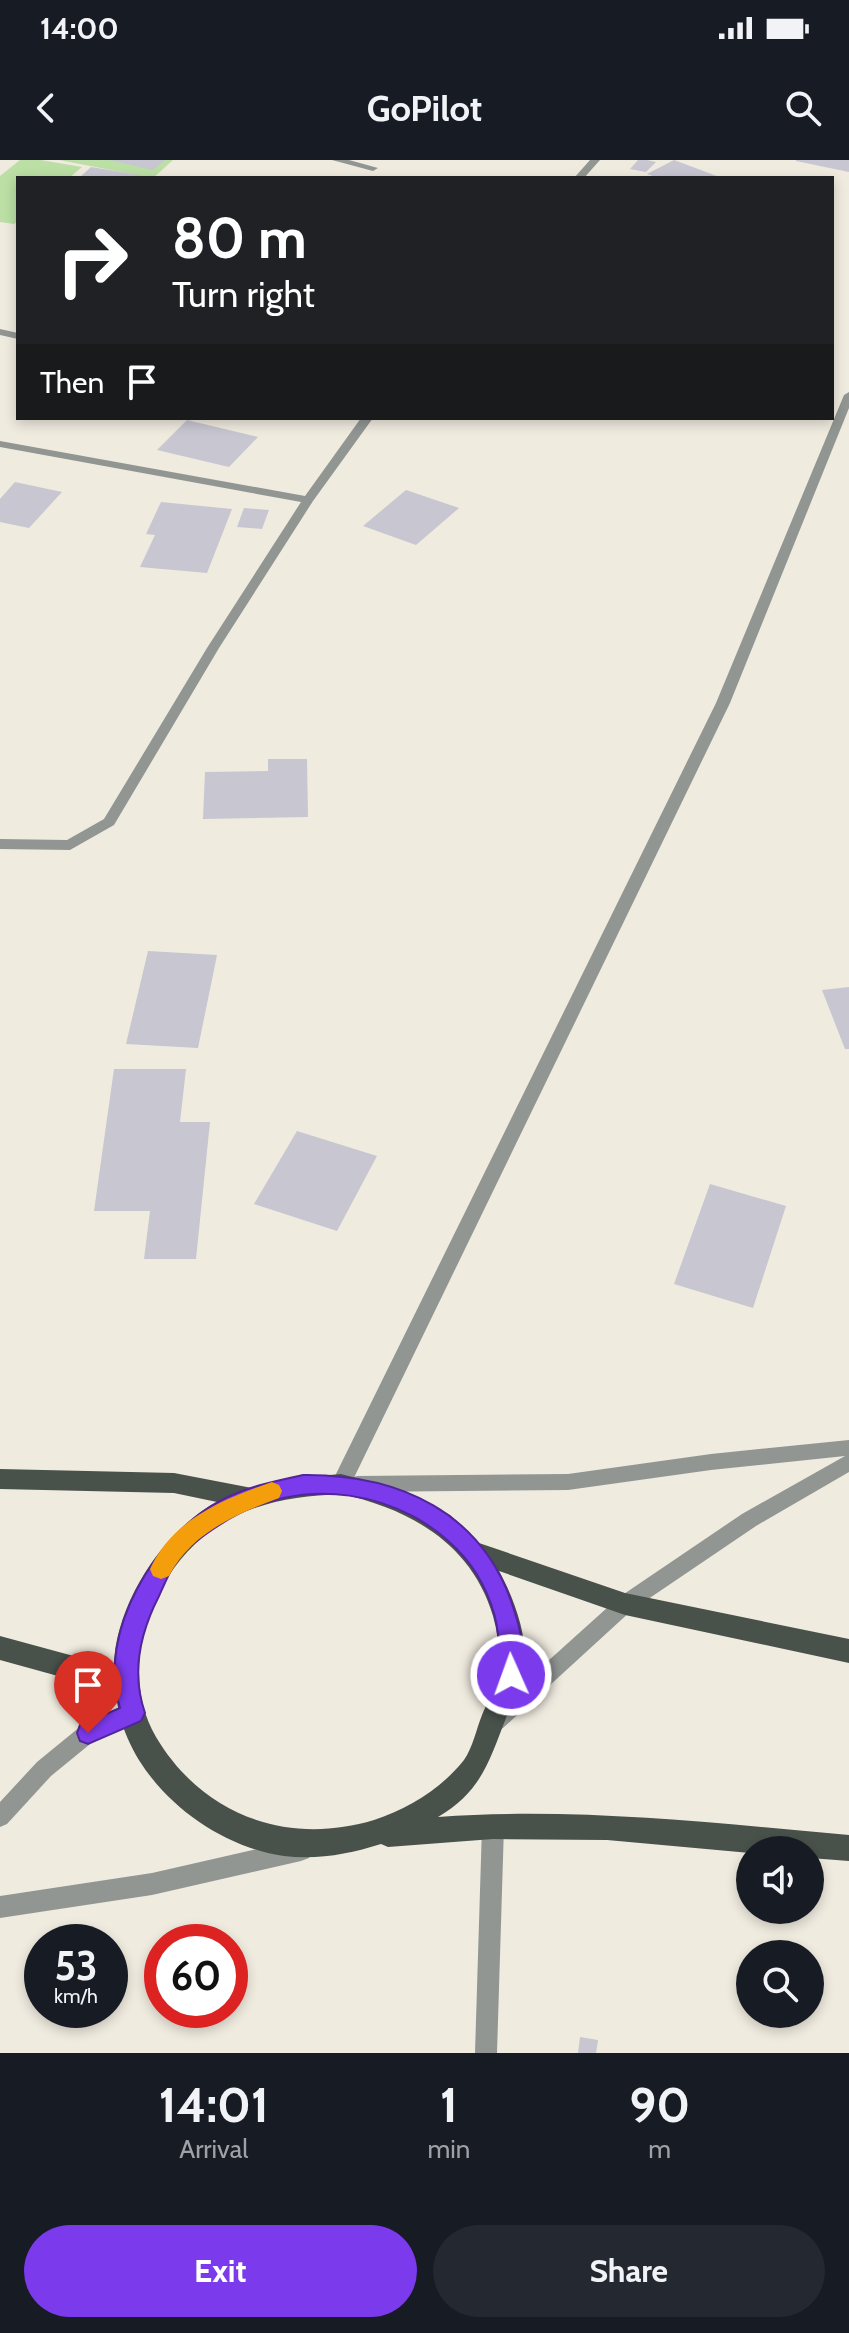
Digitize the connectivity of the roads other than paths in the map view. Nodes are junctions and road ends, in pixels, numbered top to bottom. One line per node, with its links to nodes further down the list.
1 (337, 160): 3 (street)
2 (595, 160): 4 (street)
3 (377, 164)
4 (581, 176)
5 (849, 395): 13 (street)
6 (366, 420): 8 (street)
7 (0, 444): 8 (street)
8 (308, 500): 9 (street)
9 (0, 844)
10 (849, 1448): 13 (street)
11 (849, 1463): 16 (street)
12 (0, 1479): 14 (main road)
13 (341, 1484): 14 (main road); 15 (main road)
14 (252, 1498): 19 (main road)
15 (474, 1552): 16 (main road); 21 (main road)
16 (625, 1604): 18 (main road); 21 (street)
17 (0, 1648): 19 (main road)
18 (849, 1651)
19 (128, 1683): 20 (main road)
20 (133, 1713): 22 (street); 25 (main road)
21 (489, 1728): 24 (main road)
22 (0, 1817)
23 (493, 1826): 24 (main road); 26 (main road); 28 (street)
24 (376, 1834): 25 (main road)
25 (334, 1843): 27 (street)
26 (849, 1848)
27 (0, 1907)
28 (486, 2053)

